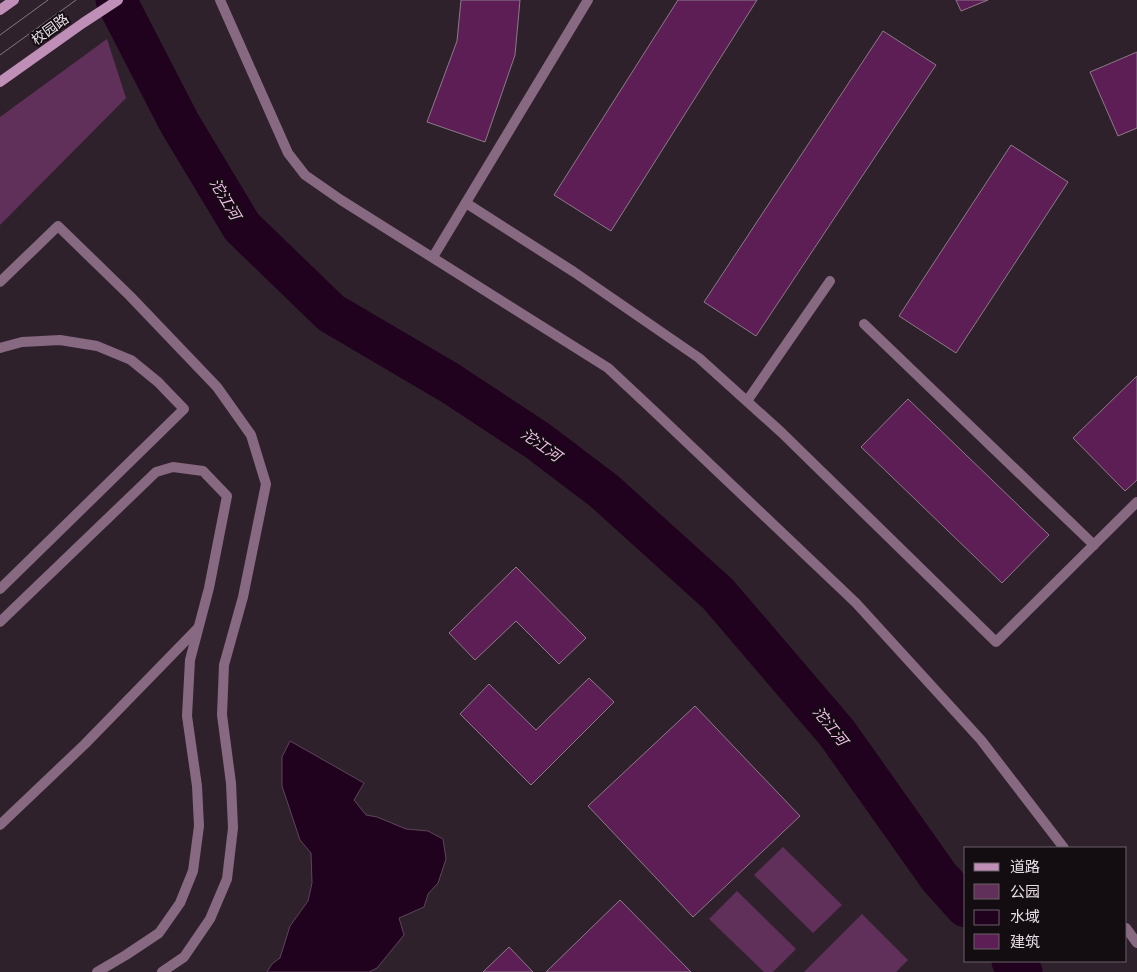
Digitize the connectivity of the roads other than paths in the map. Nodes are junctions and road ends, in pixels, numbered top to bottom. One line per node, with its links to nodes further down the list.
1 (14, 0): 5 (street)
2 (118, 0): 6 (street, 校园路)
3 (220, 0): 8 (street)
4 (588, 0): 7 (street)
5 (0, 10)
6 (0, 82)
7 (466, 203): 8 (street); 13 (street)
8 (433, 257): 20 (street)
9 (830, 281): 13 (street)
10 (0, 282): 24 (street)
11 (864, 324): 15 (street)
12 (0, 348): 16 (street)
13 (747, 401): 15 (street)
14 (1137, 502): 15 (street)
15 (1094, 545)
16 (0, 589)
17 (0, 622): 18 (street)
18 (199, 627): 19 (street); 23 (street)
19 (0, 825)
20 (1063, 847)
21 (1127, 929): 22 (street)
22 (1137, 943)
23 (97, 972)
24 (162, 972)

